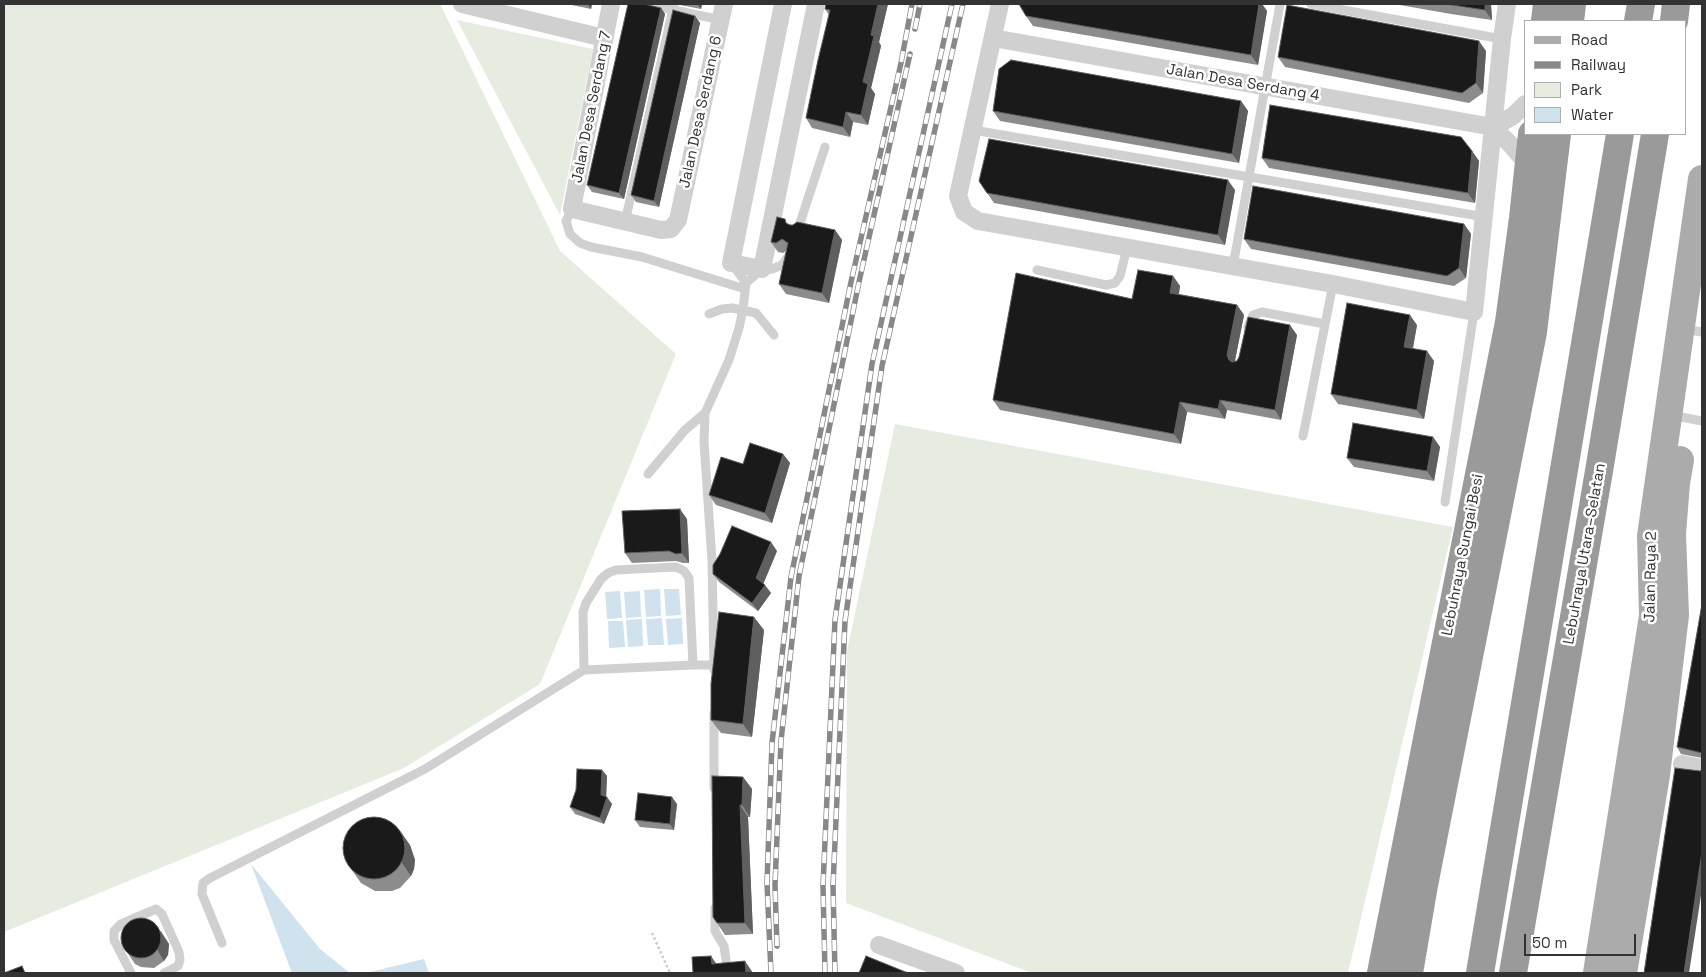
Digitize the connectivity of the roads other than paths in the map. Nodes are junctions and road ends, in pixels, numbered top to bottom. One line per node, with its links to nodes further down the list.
1 (462, 4): 22 (street)
2 (612, 4): 22 (street, Jalan Desa Serdang 7)
3 (646, 4): 15 (lane)
4 (783, 4): 43 (street)
5 (816, 4): 45 (street)
6 (1000, 4): 23 (street)
7 (1280, 4): 25 (lane)
8 (1311, 4): 24 (lane)
9 (1507, 4): 24 (street)
10 (1547, 4): 17 (highway)
11 (1572, 4): 18 (highway)
12 (1641, 4): 19 (highway)
13 (1676, 4): 20 (highway)
14 (1682, 4): 21 (lane)
15 (673, 7): 16 (lane); 39 (lane)
16 (722, 12): 39 (street, Jalan Desa Serdang 6)
17 (1545, 20)
18 (1570, 20)
19 (1638, 20)
20 (1675, 20)
21 (1675, 20)
22 (604, 38): 37 (street, Jalan Desa Serdang 7)
23 (993, 38): 25 (street, Jalan Desa Serdang 4); 28 (street)
24 (1502, 40): 27 (street)
25 (1265, 87): 27 (street, Jalan Desa Serdang 4); 35 (lane)
26 (1524, 105): 27 (street)
27 (1493, 127): 34 (street); 38 (street)
28 (973, 130): 35 (lane); 41 (street)
29 (1532, 135): 34 (highway, Lebuhraya Sungai Besi)
30 (1556, 135): 75 (highway, Lebuhraya Sungai Besi)
31 (1620, 135): 76 (highway)
32 (1655, 135): 77 (highway, Lebuhraya Utara–Selatan)
33 (825, 146): 40 (lane)
34 (1528, 165): 70 (highway, Lebuhraya Sungai Besi)
35 (1249, 177): 38 (lane); 44 (lane)
36 (1702, 179): 53 (main road, Jalan Raya 2)
37 (572, 209): 39 (street); 48 (lane)
38 (1485, 217): 50 (street)
39 (625, 222)
40 (798, 229)
41 (1126, 248): 44 (street); 46 (lane)
42 (789, 255): 45 (lane)
43 (732, 262): 45 (street); 48 (lane)
44 (1233, 266): 47 (street)
45 (762, 269): 48 (lane)
46 (1037, 270)
47 (1333, 284): 50 (street); 52 (lane)
48 (745, 286): 49 (lane)
49 (743, 309): 51 (lane); 55 (lane); 56 (lane)
50 (1474, 312): 60 (lane)
51 (709, 314)
52 (1325, 324): 54 (lane); 58 (lane)
53 (1696, 325): 57 (main road, Jalan Raya 2)
54 (1247, 333)
55 (774, 334)
56 (705, 413): 59 (lane); 61 (lane)
57 (1685, 418): 78 (main road, Jalan Raya 2); 79 (main road, Jalan Raya 2)
58 (1303, 436)
59 (648, 474)
60 (1445, 502)
61 (693, 665): 62 (lane); 62 (lane)
62 (584, 670): 68 (lane)
63 (714, 704): 66 (lane)
64 (1682, 764): 65 (street)
65 (1702, 768)
66 (714, 802)
67 (715, 901): 71 (lane)
68 (222, 943)
69 (879, 945): 74 (street)
70 (1381, 966)
71 (727, 967)
72 (132, 973): 73 (lane)
73 (164, 973)
74 (956, 973)
75 (1409, 973)
76 (1480, 973)
77 (1513, 973)
78 (1597, 973)
79 (1623, 973)

